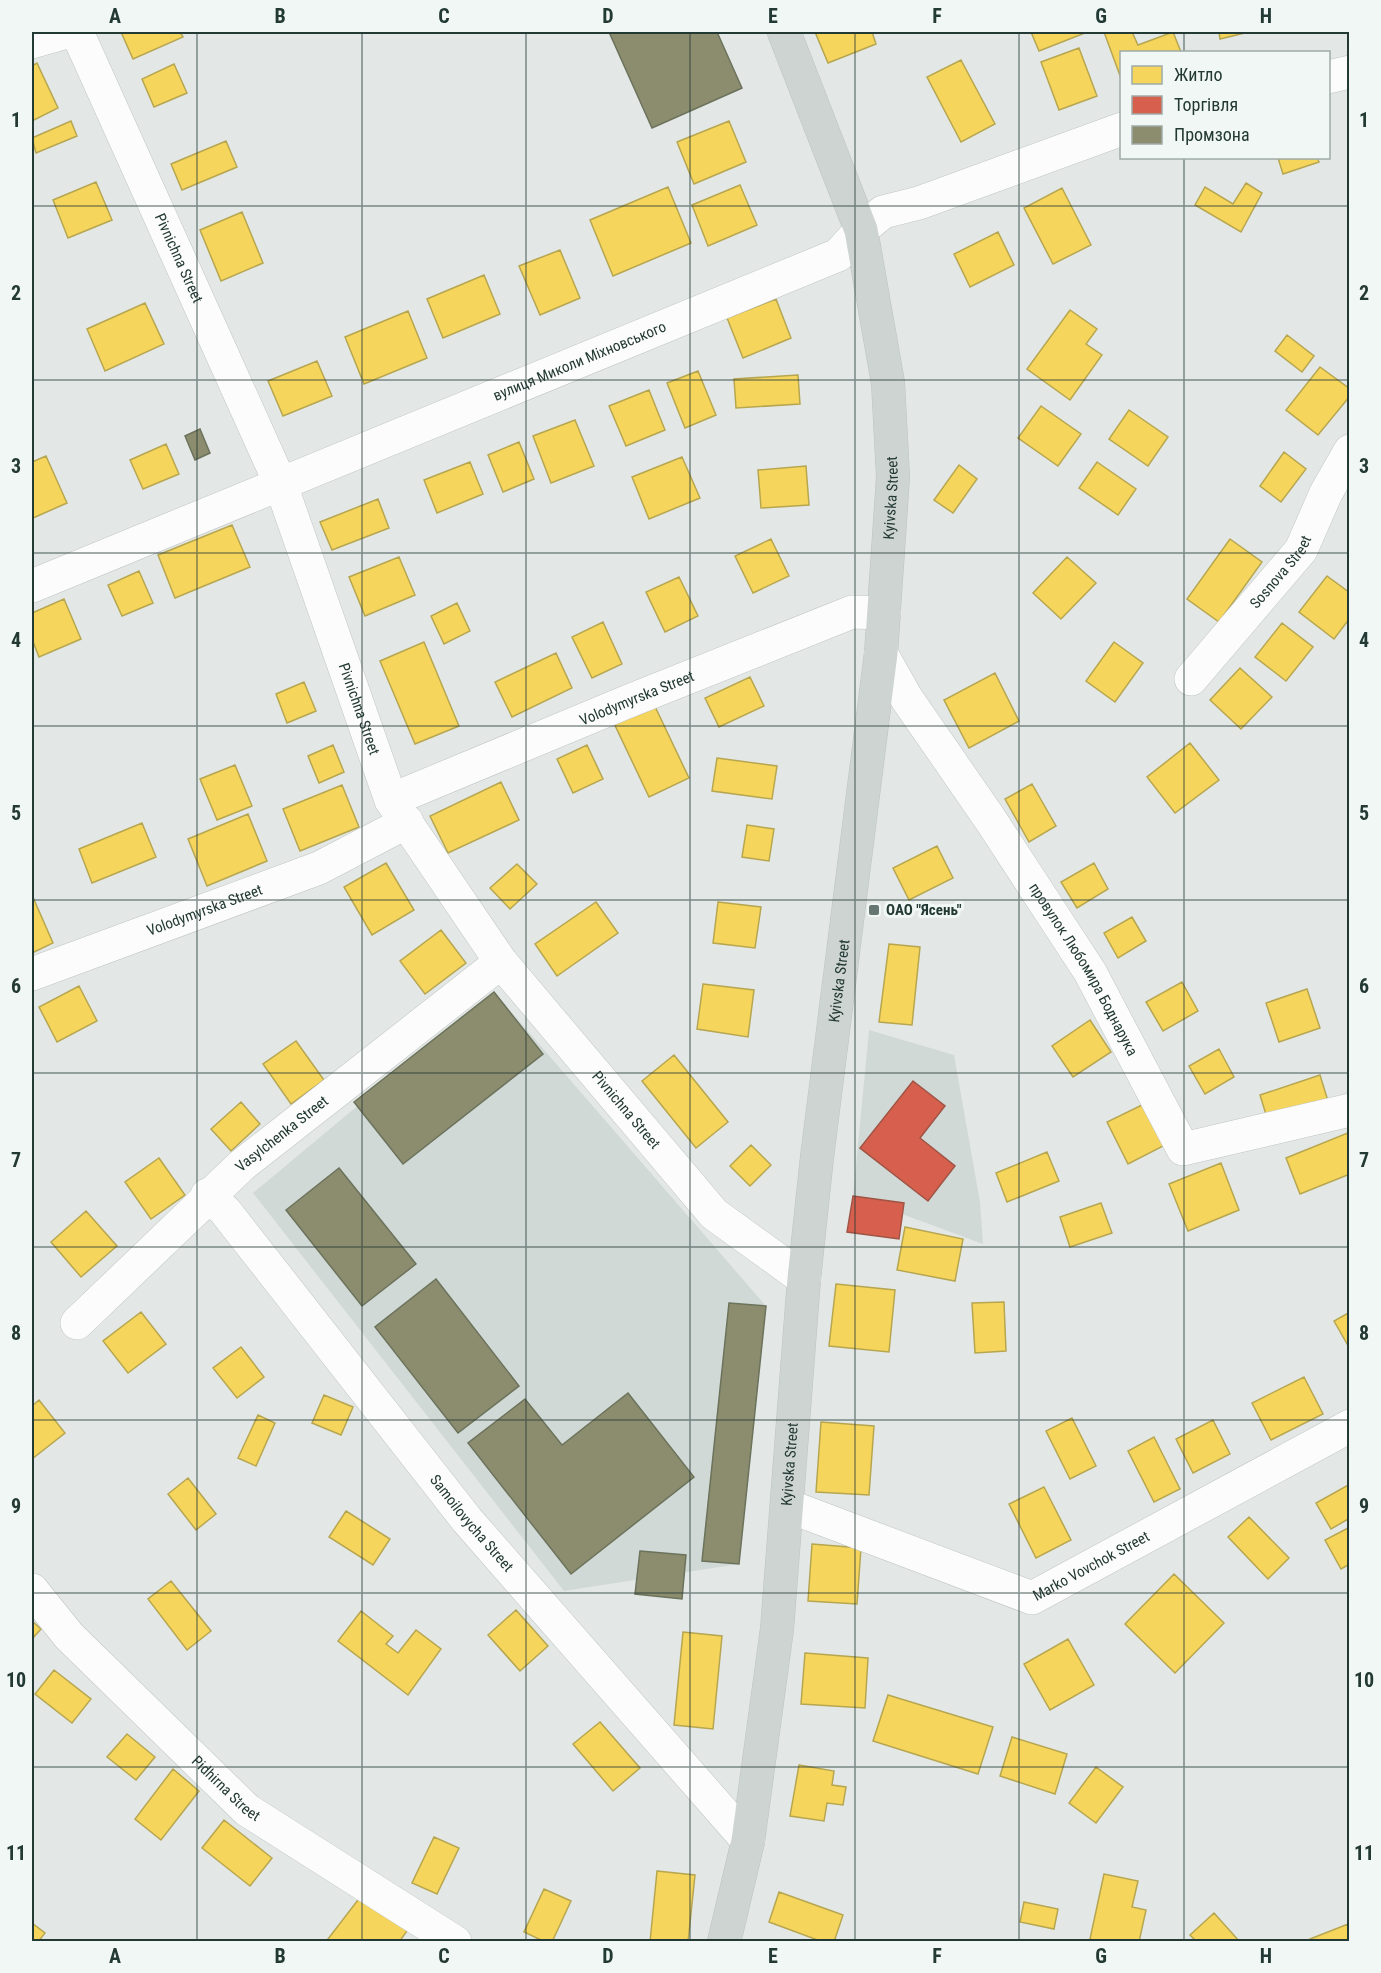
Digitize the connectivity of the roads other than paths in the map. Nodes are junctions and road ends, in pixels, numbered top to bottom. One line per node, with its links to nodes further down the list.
1 (67, 32): 4 (street)
2 (77, 32): 10 (street, Pivnichna Street)
3 (784, 32): 8 (main road, Kyivska Street)
4 (32, 42)
5 (1350, 72): 6 (street)
6 (1330, 77)
7 (1120, 130): 8 (street, вулиця Миколи Міхновського)
8 (861, 230): 10 (street, вулиця Миколи Міхновського); 12 (main road, Kyivska Street)
9 (1350, 451): 14 (street, Sosnova Street)
10 (281, 485): 11 (street, вулиця Миколи Міхновського); 15 (street, Pivnichna Street)
11 (32, 586)
12 (884, 614): 13 (main road, Kyivska Street); 15 (street, Volodymyrska Street)
13 (881, 653): 18 (street, провулок Любомира Боднарука); 20 (main road, Kyivska Street)
14 (1191, 679)
15 (399, 811): 16 (street, Pivnichna Street); 17 (street, Volodymyrska Street)
16 (501, 962): 19 (street, Vasylchenka Street); 20 (street, Pivnichna Street)
17 (32, 974)
18 (1350, 1110)
19 (207, 1196): 21 (street, Vasylchenka Street); 25 (street, Samoilovycha Street)
20 (804, 1279): 23 (main road, Kyivska Street)
21 (77, 1323)
22 (1350, 1426): 23 (street, Marko Vovchok Street)
23 (788, 1506): 25 (main road, Kyivska Street)
24 (32, 1590): 26 (street, Pidhirna Street)
25 (748, 1841): 27 (main road, Kyivska Street)
26 (455, 1941)
27 (724, 1941)

